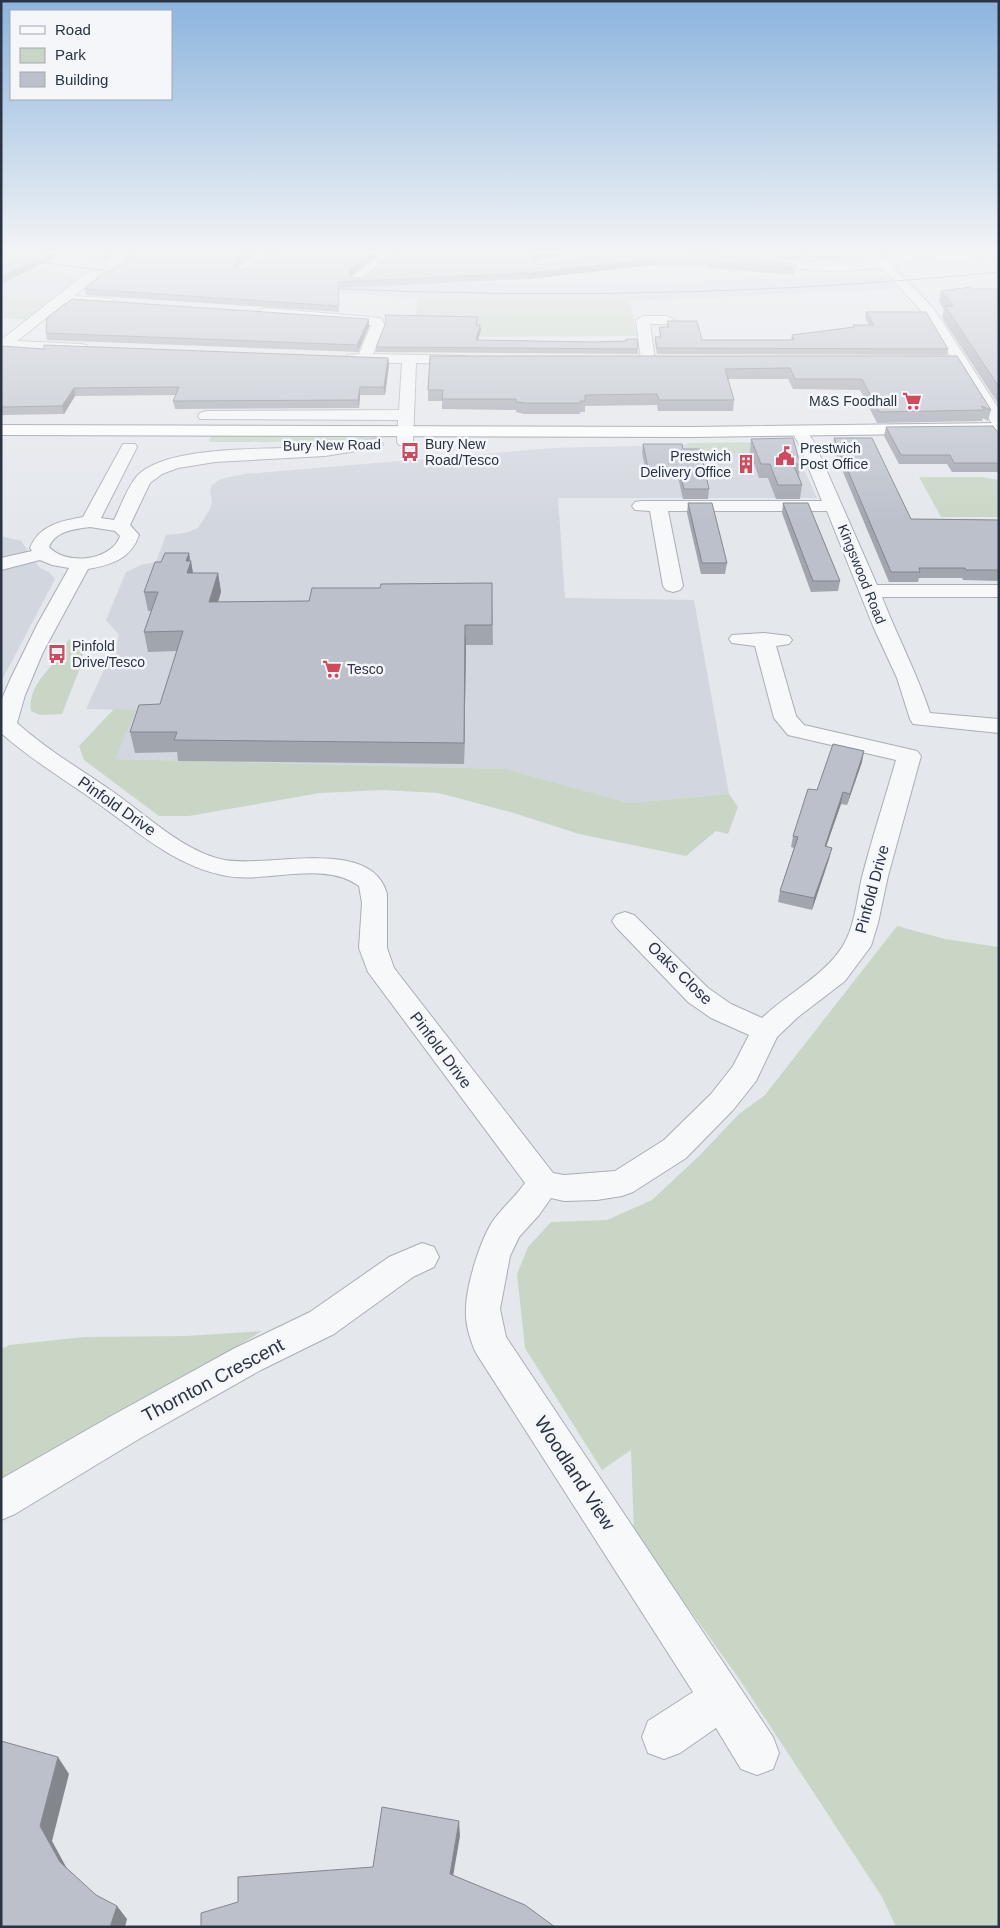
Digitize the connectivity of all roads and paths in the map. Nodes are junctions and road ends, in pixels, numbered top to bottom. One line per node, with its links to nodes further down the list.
1 (370, 344): 7 (street)
2 (649, 344): 10 (street)
3 (949, 344): 12 (street)
4 (2, 346): 5 (street)
5 (91, 349)
6 (335, 358): 7 (street)
7 (364, 359): 8 (street)
8 (409, 360): 9 (street); 16 (street)
9 (479, 360)
10 (630, 360)
11 (942, 361): 12 (street)
12 (960, 361): 14 (street)
13 (206, 416): 16 (street)
14 (999, 422)
15 (999, 428): 19 (highway, Bury New Road)
16 (405, 429): 18 (highway, Bury New Road); 19 (highway, Bury New Road); 22 (highway, Bury New Road)
17 (1, 430): 18 (highway, Bury New Road)
18 (153, 430): 25 (highway)
19 (799, 431): 28 (street, Kingswood Road)
20 (1, 434): 25 (highway)
21 (1, 444): 23 (highway)
22 (375, 444): 26 (highway, Bury New Road); 27 (street)
23 (48, 446)
24 (111, 447): 25 (highway)
25 (141, 447): 27 (street); 29 (street)
26 (177, 447)
27 (143, 479): 30 (street)
28 (834, 506): 34 (street); 35 (street, Kingswood Road)
29 (90, 522): 30 (street); 31 (street)
30 (120, 526): 32 (street)
31 (42, 554): 32 (street); 33 (street)
32 (80, 563): 41 (street, Pinfold Drive)
33 (1, 564)
34 (666, 577)
35 (870, 591): 36 (street); 38 (street, Kingswood Road)
36 (999, 591)
37 (739, 639): 40 (street, Pinfold Drive)
38 (999, 726)
39 (625, 921): 40 (street, Oaks Close)
40 (766, 1031): 41 (street, Pinfold Drive)
41 (543, 1183): 44 (street, Woodland View)
42 (422, 1257): 43 (street, Thornton Crescent)
43 (1, 1501)
44 (721, 1699): 45 (street); 46 (street, Woodland View)
45 (664, 1738)
46 (757, 1753)

